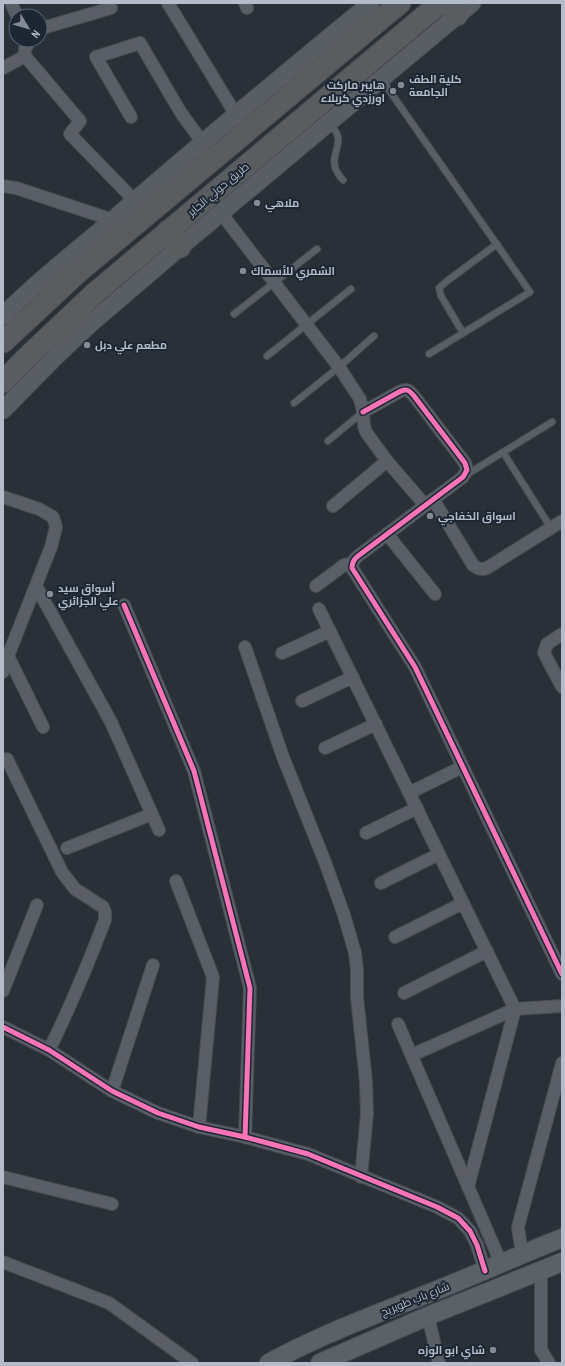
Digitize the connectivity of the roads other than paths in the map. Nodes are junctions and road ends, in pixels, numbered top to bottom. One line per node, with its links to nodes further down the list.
1 (168, 3): 13 (street)
2 (371, 3): 13 (main road)
3 (400, 3): 13 (highway)
4 (440, 3): 21 (highway, طريق حولي الجاير)
5 (458, 7): 11 (main road)
6 (111, 8): 7 (street)
7 (48, 27)
8 (25, 48): 9 (street)
9 (25, 56): 10 (street); 18 (street)
10 (3, 68)
11 (381, 79): 14 (main road); 22 (lane)
12 (131, 117): 15 (street)
13 (241, 123): 15 (main road); 31 (highway)
14 (328, 123): 16 (lane); 19 (main road)
15 (203, 143): 18 (main road)
16 (343, 180)
17 (3, 186): 20 (street)
18 (135, 201): 20 (main road)
19 (221, 213): 21 (main road); 24 (street)
20 (113, 220): 27 (main road)
21 (174, 239): 35 (highway, طريق حولي الجاير); 37 (main road)
22 (497, 244): 29 (lane); 29 (lane)
23 (317, 249): 24 (lane)
24 (275, 282): 26 (lane); 28 (street)
25 (351, 289): 28 (lane)
26 (234, 314)
27 (3, 316)
28 (306, 324): 33 (lane); 34 (street)
29 (464, 333): 32 (lane)
30 (374, 336): 34 (lane)
31 (3, 342)
32 (429, 354)
33 (267, 356)
34 (339, 367): 36 (lane); 38 (street)
35 (3, 382)
36 (294, 403)
37 (3, 410)
38 (363, 412): 40 (lane); 42 (street); 43 (street)
39 (552, 422): 41 (lane)
40 (328, 441)
41 (504, 452): 43 (lane); 48 (lane)
42 (387, 461): 45 (street); 46 (street)
43 (463, 477): 45 (street)
44 (3, 497): 51 (street)
45 (429, 502): 48 (street); 49 (street)
46 (333, 506)
47 (562, 521): 48 (street)
48 (551, 528)
49 (387, 534): 50 (street); 53 (street)
50 (352, 563): 52 (street); 69 (street)
51 (36, 586): 60 (street); 72 (street)
52 (316, 586)
53 (435, 594)
54 (124, 605): 96 (street)
55 (319, 609): 56 (street)
56 (330, 631): 59 (street); 62 (street)
57 (562, 634): 63 (street)
58 (244, 647): 98 (street)
59 (282, 653)
60 (8, 656): 61 (street); 66 (street)
61 (3, 672)
62 (352, 677): 64 (street); 65 (street)
63 (562, 687)
64 (302, 701)
65 (376, 724): 67 (street); 70 (street)
66 (43, 727)
67 (325, 748)
68 (7, 759): 91 (street)
69 (462, 767): 70 (street); 84 (street)
70 (409, 793): 71 (street)
71 (417, 808): 74 (street); 76 (street)
72 (152, 814): 73 (street); 75 (street)
73 (159, 830)
74 (366, 833)
75 (67, 848)
76 (439, 854): 78 (street); 79 (street)
77 (176, 881): 95 (street)
78 (382, 883)
79 (463, 903): 81 (street); 82 (street)
80 (37, 905): 85 (street)
81 (395, 937)
82 (487, 951): 86 (street); 88 (street)
83 (153, 964): 94 (street)
84 (562, 974)
85 (3, 991)
86 (404, 993)
87 (562, 1006): 88 (street)
88 (515, 1009): 92 (street); 99 (street)
89 (398, 1024): 92 (street)
90 (3, 1027): 91 (street)
91 (49, 1050): 94 (street)
92 (412, 1055): 99 (street)
93 (562, 1063): 102 (street)
94 (112, 1090): 95 (street)
95 (199, 1127): 96 (street)
96 (244, 1137): 98 (street)
97 (3, 1177): 100 (street)
98 (361, 1177): 105 (street)
99 (468, 1187): 102 (street)
100 (112, 1204)
101 (562, 1238): 102 (main road, شارع باب طويريج)
102 (513, 1258): 105 (main road, شارع باب طويريج); 106 (main road)
103 (3, 1262): 110 (street)
104 (562, 1262): 106 (main road, شارع باب طويريج)
105 (484, 1271): 107 (main road); 111 (main road, شارع باب طويريج)
106 (534, 1274): 107 (main road, شارع باب طويريج); 109 (street)
107 (490, 1292): 108 (main road, شارع باب طويريج)
108 (428, 1316): 112 (main road, شارع باب طويريج); 113 (street)
109 (541, 1350): 114 (lane); 115 (street)
110 (192, 1363)
111 (269, 1363)
112 (320, 1363)
113 (439, 1363)
114 (543, 1363)
115 (549, 1363)

